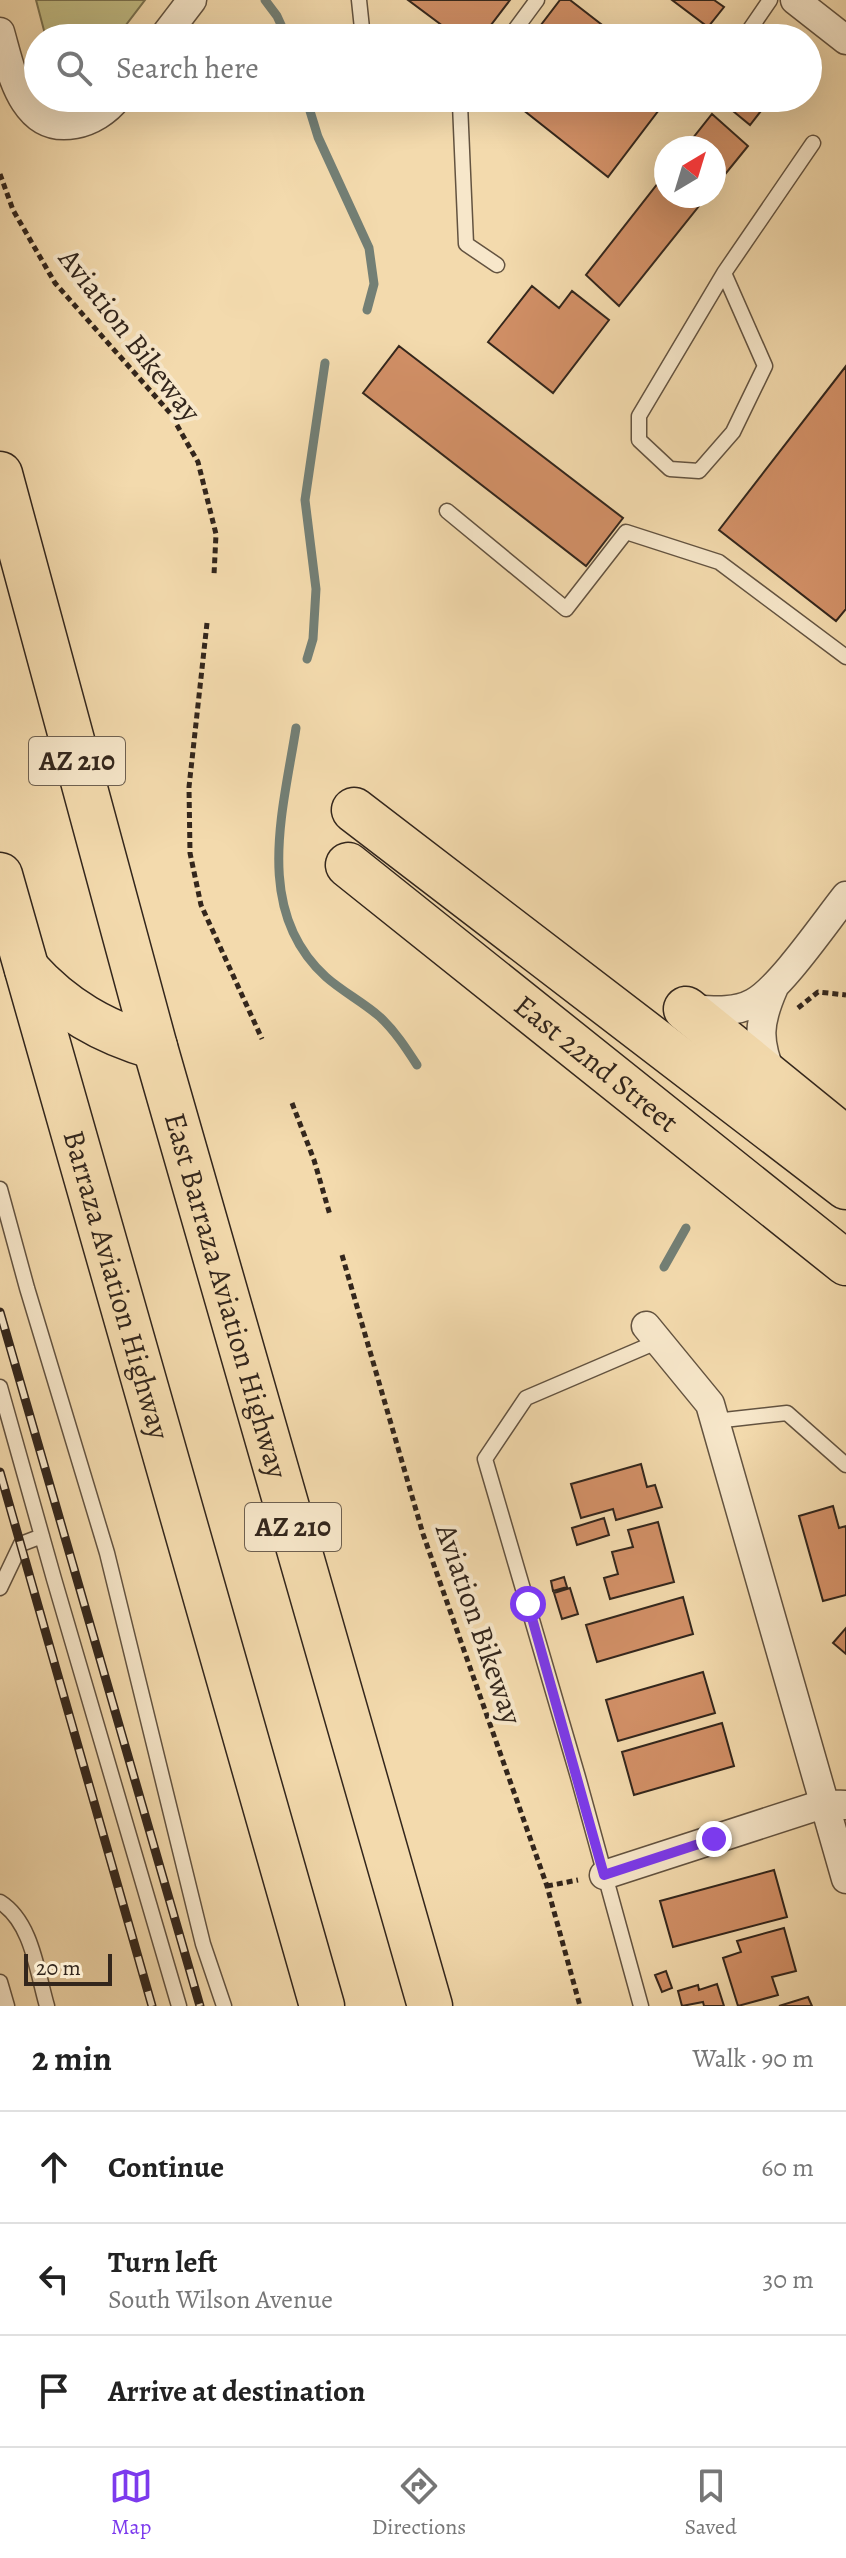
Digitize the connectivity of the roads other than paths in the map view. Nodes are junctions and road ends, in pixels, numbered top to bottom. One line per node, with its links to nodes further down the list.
1 (192, 0): 6 (street)
2 (359, 0): 7 (lane)
3 (537, 0): 8 (lane)
4 (770, 0): 9 (lane)
5 (795, 0): 11 (street)
6 (174, 24)
7 (362, 24)
8 (519, 24)
9 (754, 24)
10 (0, 32): 12 (street)
11 (846, 40)
12 (24, 98)
13 (36, 112): 14 (street)
14 (100, 112)
15 (460, 112): 17 (lane)
16 (813, 143): 18 (lane)
17 (497, 265)
18 (724, 273): 18 (lane)
19 (0, 474): 29 (main road, AZ 210)
20 (447, 511): 21 (lane)
21 (846, 657)
22 (354, 810): 32 (main road, East 22nd Street)
23 (348, 865): 34 (main road, East 22nd Street)
24 (0, 875): 26 (main road, Barraza Aviation Highway)
25 (846, 896): 27 (street)
26 (27, 969): 29 (main road); 50 (main road, Barraza Aviation Highway)
27 (775, 986): 28 (street); 30 (street)
28 (686, 1009): 30 (main road)
29 (155, 1047): 51 (main road, East Barraza Aviation Highway / AZ 210)
30 (774, 1081): 31 (main road)
31 (846, 1139)
32 (846, 1187)
33 (0, 1189): 49 (lane)
34 (846, 1263)
35 (652, 1334): 37 (street); 42 (lane)
36 (0, 1387): 39 (lane)
37 (715, 1421): 38 (lane); 41 (street)
38 (846, 1465)
39 (42, 1536): 40 (lane); 48 (lane)
40 (0, 1588)
41 (835, 1804): 42 (street); 43 (street)
42 (604, 1875): 52 (lane)
43 (846, 1879)
44 (0, 1902): 47 (lane)
45 (0, 1982): 46 (lane)
46 (7, 2006)
47 (47, 2006)
48 (179, 2006)
49 (224, 2006)
50 (322, 2006)
51 (430, 2006)
52 (641, 2006)

